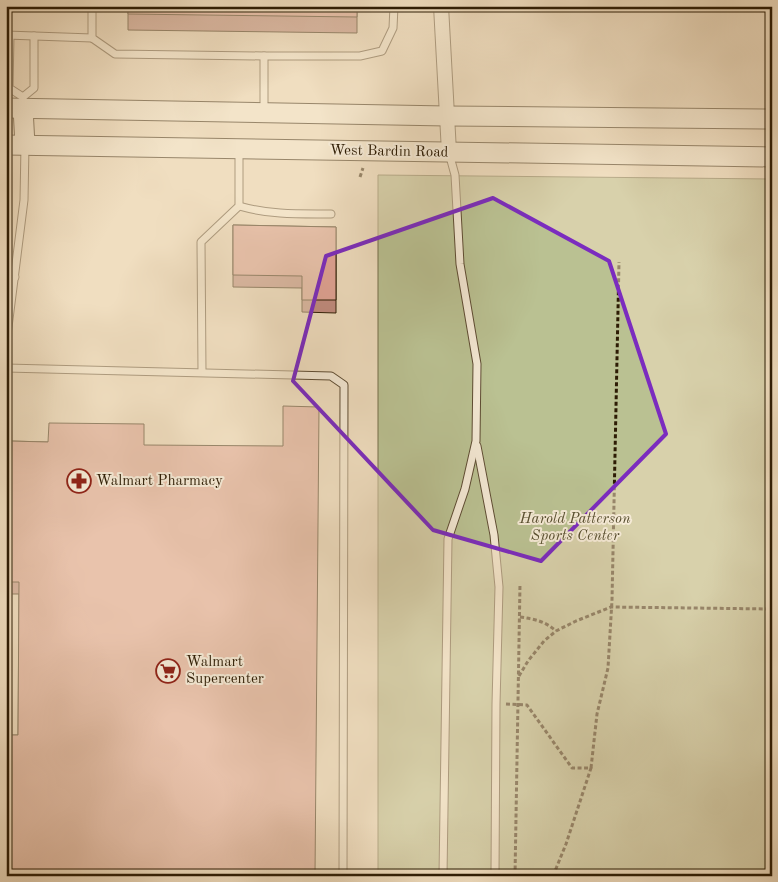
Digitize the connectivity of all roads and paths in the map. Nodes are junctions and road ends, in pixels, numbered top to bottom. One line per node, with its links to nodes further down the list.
1 (92, 6): 6 (lane)
2 (394, 6): 7 (lane)
3 (441, 6): 10 (street)
4 (8, 35): 5 (lane); 8 (lane)
5 (34, 36): 6 (lane); 8 (lane)
6 (92, 38): 7 (lane)
7 (264, 56): 9 (lane)
8 (17, 104): 9 (main road); 12 (main road)
9 (264, 112): 10 (main road)
10 (447, 116): 11 (main road); 14 (street)
11 (772, 119)
12 (16, 145): 13 (main road, West Bardin Road); 20 (lane)
13 (239, 149): 14 (main road, West Bardin Road); 16 (lane)
14 (449, 152): 15 (main road, West Bardin Road); 25 (lane)
15 (772, 157)
16 (239, 206): 17 (lane); 24 (lane)
17 (331, 214)
18 (619, 262): 27 (path)
19 (6, 277): 20 (lane)
20 (16, 277): 21 (lane)
21 (8, 319): 22 (lane)
22 (6, 343)
23 (6, 368): 24 (lane)
24 (202, 372): 35 (lane)
25 (476, 441): 32 (lane); 36 (lane)
26 (520, 584): 29 (path)
27 (611, 607): 28 (path); 30 (path); 34 (path)
28 (772, 609)
29 (520, 617): 30 (path); 31 (path)
30 (556, 631): 31 (path)
31 (519, 676): 33 (path)
32 (496, 704): 33 (path); 37 (lane)
33 (519, 704): 34 (path); 38 (path)
34 (591, 768): 39 (path)
35 (342, 876)
36 (443, 876)
37 (494, 876)
38 (515, 876)
39 (553, 876)

